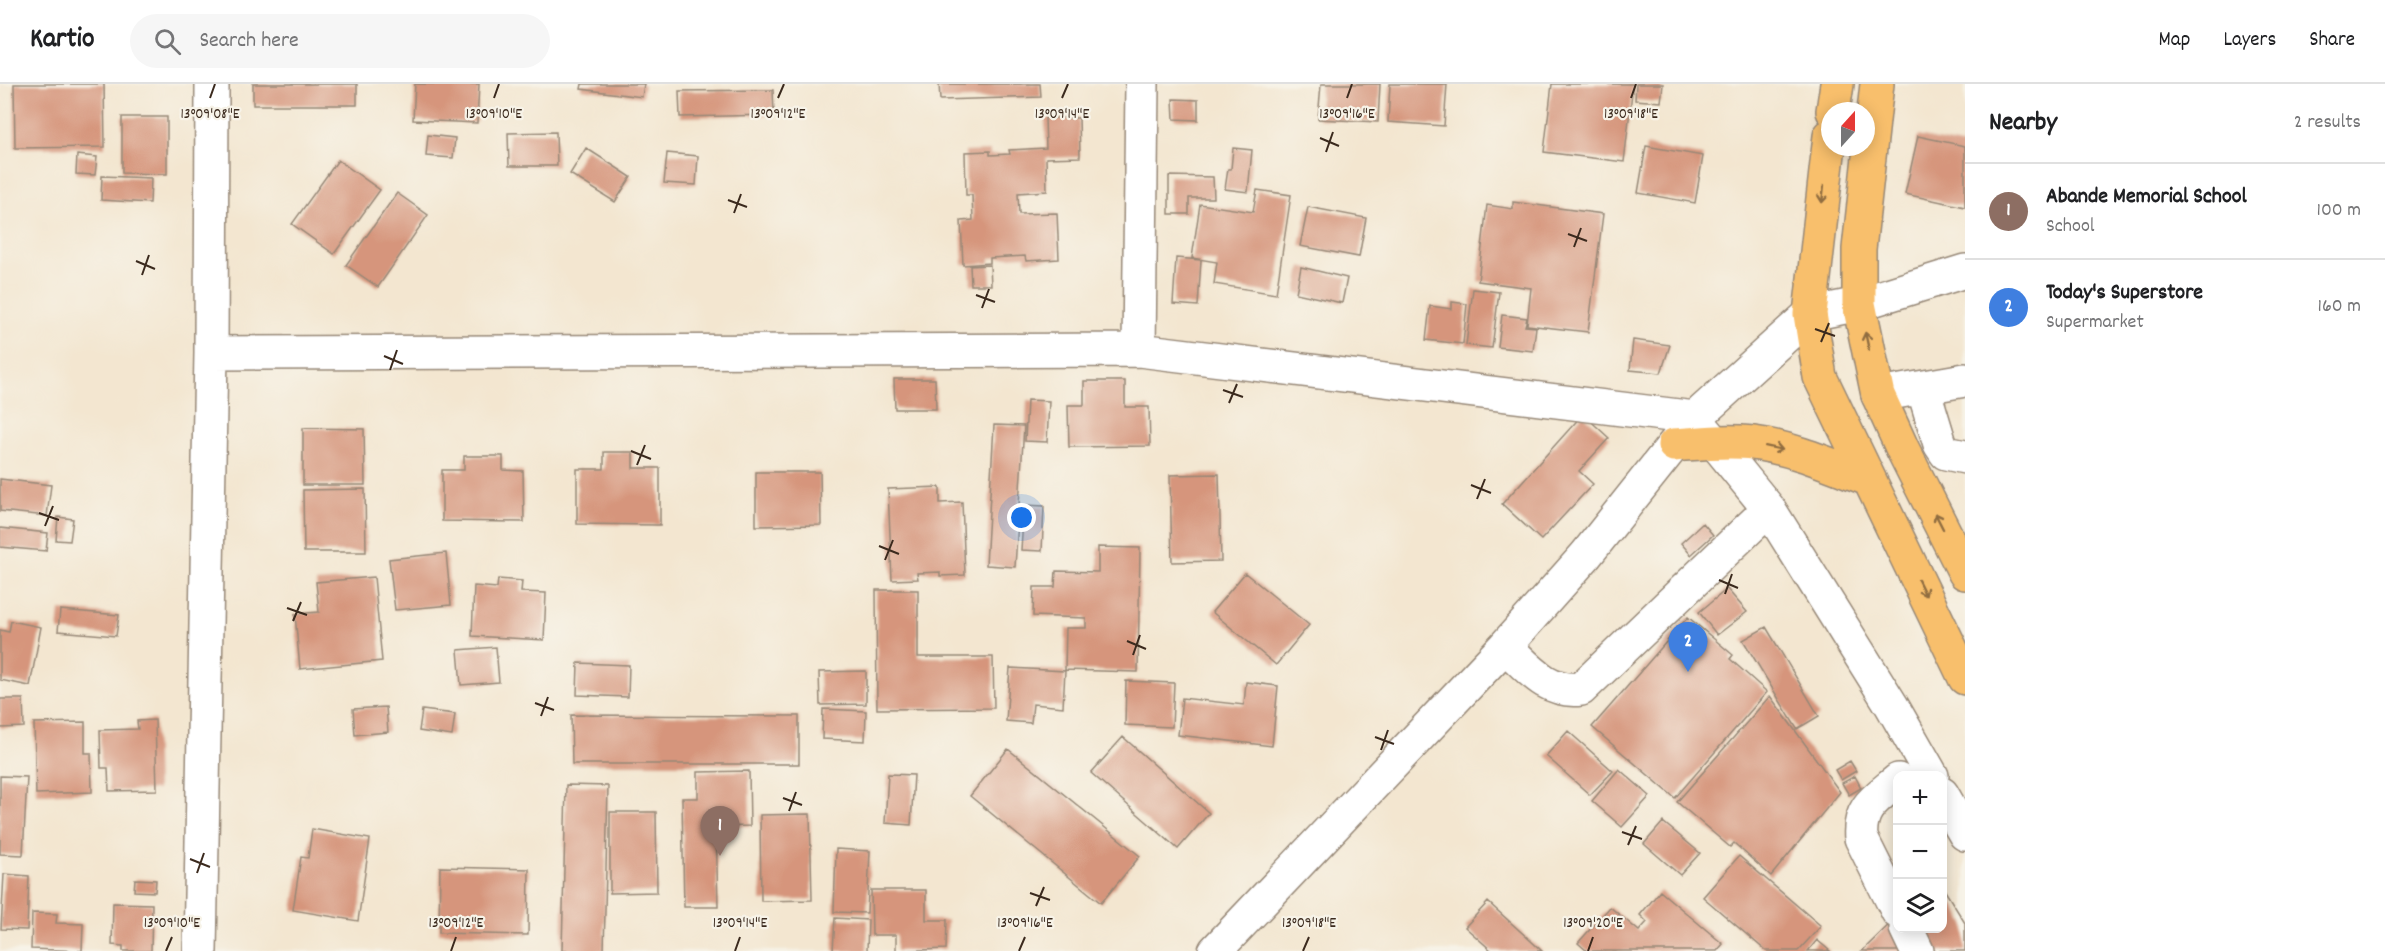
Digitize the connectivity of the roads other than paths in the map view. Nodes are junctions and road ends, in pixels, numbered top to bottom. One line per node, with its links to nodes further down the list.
1 (212, 84): 11 (street)
2 (1142, 84): 10 (street)
3 (1838, 84): 5 (main road)
4 (1877, 84): 8 (main road)
5 (1835, 102)
6 (1828, 156): 9 (main road, one-way to 9)
7 (1965, 271): 8 (street)
8 (1859, 304): 9 (street); 14 (main road, one-way to 8)
9 (1810, 314): 15 (street); 18 (main road)
10 (1139, 350): 11 (street); 15 (street)
11 (212, 353): 29 (street)
12 (1965, 380): 13 (street)
13 (1923, 388): 14 (street); 17 (street)
14 (1878, 395): 20 (main road, one-way to 14)
15 (1705, 430): 16 (main road); 18 (main road, one-way to 18); 19 (street)
16 (1674, 445): 21 (street)
17 (1965, 457)
18 (1868, 479): 22 (main road, one-way to 22)
19 (1769, 509): 21 (street); 23 (street)
20 (1965, 573)
21 (1505, 646): 30 (street)
22 (1965, 678)
23 (1918, 770)
24 (1893, 785): 27 (street)
25 (1947, 803): 26 (street)
26 (1965, 834)
27 (1893, 902)
28 (1908, 933): 31 (street)
29 (200, 951)
30 (1215, 951)
31 (1917, 951)

